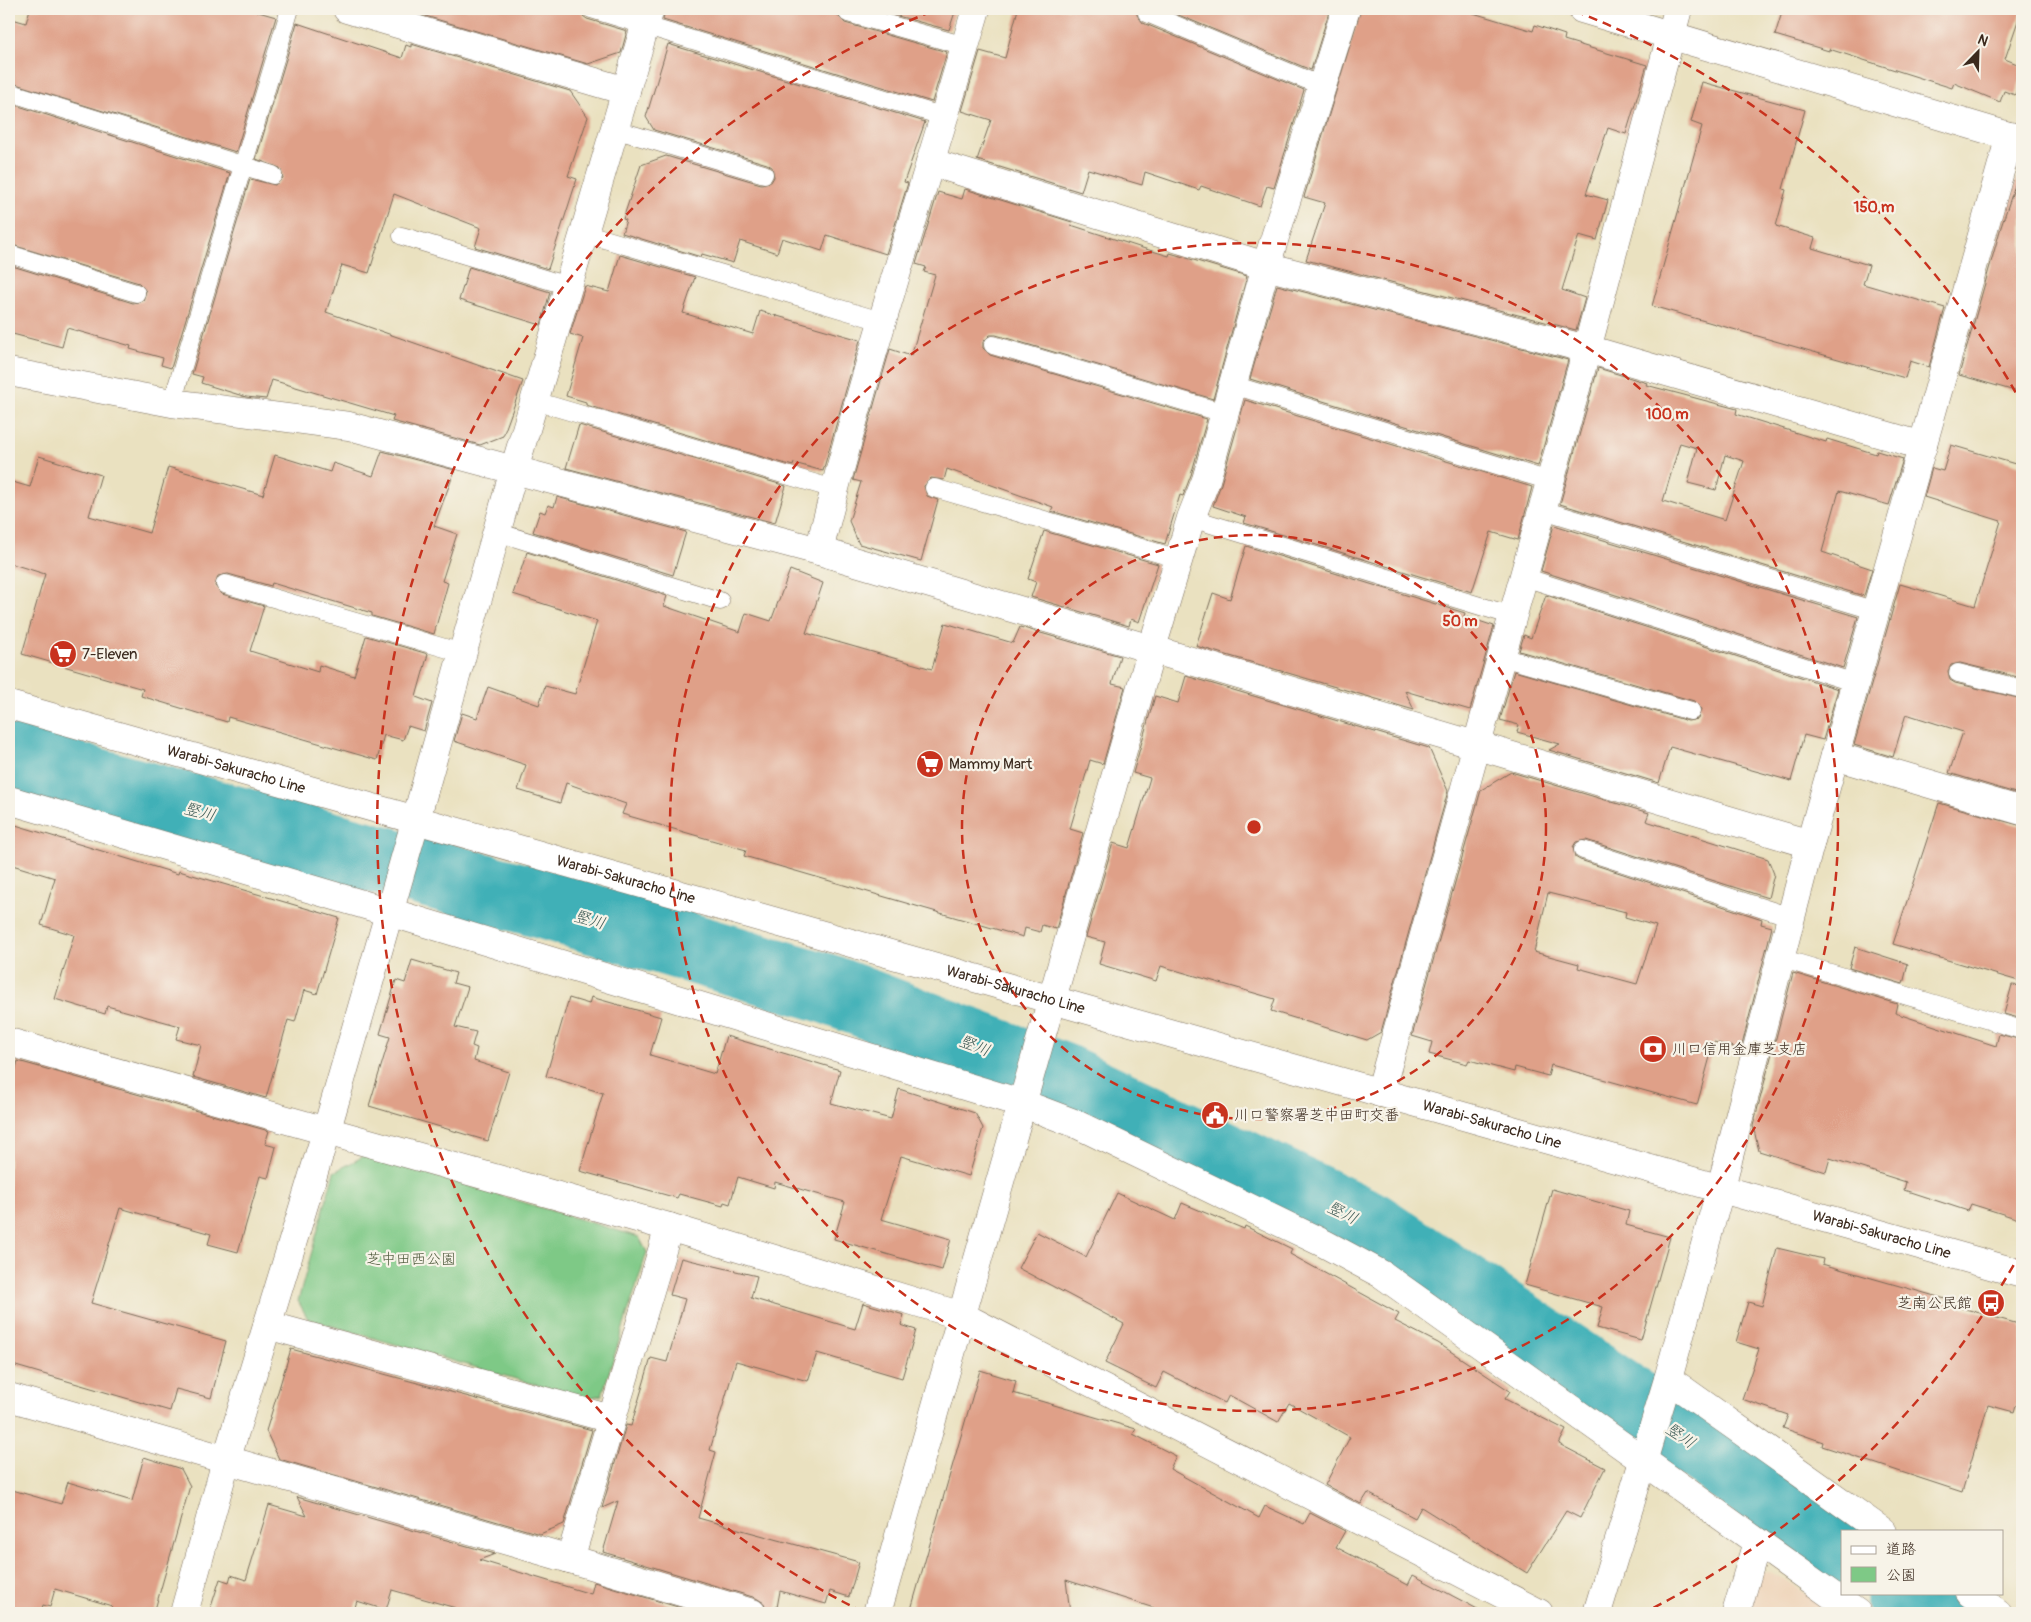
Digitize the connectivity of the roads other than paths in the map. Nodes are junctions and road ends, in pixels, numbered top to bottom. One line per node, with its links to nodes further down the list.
1 (290, 9): 20 (lane)
2 (347, 9): 14 (street)
3 (591, 9): 10 (lane)
4 (976, 9): 12 (street)
5 (1346, 9): 13 (street)
6 (1582, 9): 11 (street)
7 (1678, 9): 11 (street)
8 (848, 13): 12 (lane)
9 (1147, 13): 13 (lane)
10 (648, 17): 14 (street); 16 (lane)
11 (1672, 35): 18 (street); 31 (street)
12 (965, 46): 16 (street)
13 (1324, 87): 26 (street)
14 (626, 91): 17 (street)
15 (9, 92): 20 (lane)
16 (945, 117): 19 (street)
17 (614, 129): 21 (lane); 23 (street)
18 (2016, 138): 37 (street)
19 (930, 162): 26 (street); 29 (street)
20 (242, 167): 22 (lane); 35 (lane)
21 (764, 174)
22 (273, 175)
23 (584, 233): 27 (street); 29 (lane)
24 (402, 236): 27 (lane)
25 (9, 254): 28 (lane)
26 (1266, 266): 31 (street); 33 (street)
27 (568, 286): 34 (street)
28 (136, 293)
29 (881, 321): 41 (street)
30 (993, 345): 36 (lane)
31 (1587, 349): 37 (street); 39 (street)
32 (9, 372): 35 (street)
33 (1233, 384): 36 (street); 39 (lane)
34 (535, 401): 38 (street); 41 (lane)
35 (172, 404): 38 (street)
36 (1224, 413): 43 (street)
37 (1923, 446): 50 (street)
38 (514, 470): 44 (street); 45 (street)
39 (1550, 481): 42 (street)
40 (934, 488): 46 (lane)
41 (834, 489): 45 (street)
42 (1543, 510): 47 (street); 50 (lane)
43 (1191, 518): 46 (street); 51 (lane)
44 (497, 532): 49 (lane); 53 (street)
45 (819, 551): 52 (street)
46 (1179, 560): 52 (street)
47 (1524, 577): 51 (street); 56 (lane)
48 (225, 584): 53 (lane)
49 (720, 601)
50 (1876, 611): 56 (street)
51 (1513, 616): 54 (street)
52 (1152, 648): 60 (street); 70 (street)
53 (462, 654): 64 (street)
54 (1502, 657): 59 (lane); 60 (street)
55 (1958, 673): 57 (lane)
56 (1855, 683): 61 (street)
57 (2022, 689)
58 (9, 706): 64 (street, Warabi-Sakuracho Line)
59 (1691, 711)
60 (1478, 744): 65 (street); 73 (street)
61 (1835, 756): 63 (street); 65 (street)
62 (9, 800): 67 (street)
63 (2022, 811)
64 (413, 828): 67 (street); 70 (street, Warabi-Sakuracho Line)
65 (1810, 844): 68 (street)
66 (1583, 850): 68 (lane)
67 (392, 903): 74 (street); 75 (street)
68 (1791, 917): 69 (street)
69 (1780, 958): 71 (lane); 76 (street)
70 (1053, 1001): 73 (street, Warabi-Sakuracho Line); 74 (street)
71 (2022, 1030)
72 (9, 1042): 75 (street)
73 (1380, 1093): 76 (street, Warabi-Sakuracho Line)
74 (1026, 1097): 79 (street); 84 (street)
75 (327, 1129): 77 (street); 80 (street)
76 (1720, 1187): 78 (street, Warabi-Sakuracho Line); 81 (street)
77 (670, 1227): 79 (street); 83 (street)
78 (2022, 1274)
79 (962, 1316): 92 (street); 93 (street)
80 (268, 1325): 83 (street); 85 (street)
81 (1666, 1386): 84 (street); 86 (street)
82 (9, 1397): 85 (street)
83 (611, 1420): 88 (street)
84 (1645, 1452): 87 (street); 94 (street)
85 (226, 1461): 88 (street); 90 (street)
86 (1881, 1530)
87 (1757, 1542): 95 (street); 96 (street)
88 (570, 1559): 91 (street)
89 (1971, 1594): 97 (street)
90 (184, 1613)
91 (752, 1613)
92 (877, 1613)
93 (1539, 1613)
94 (1596, 1613)
95 (1736, 1613)
96 (1857, 1613)
97 (1998, 1613)

